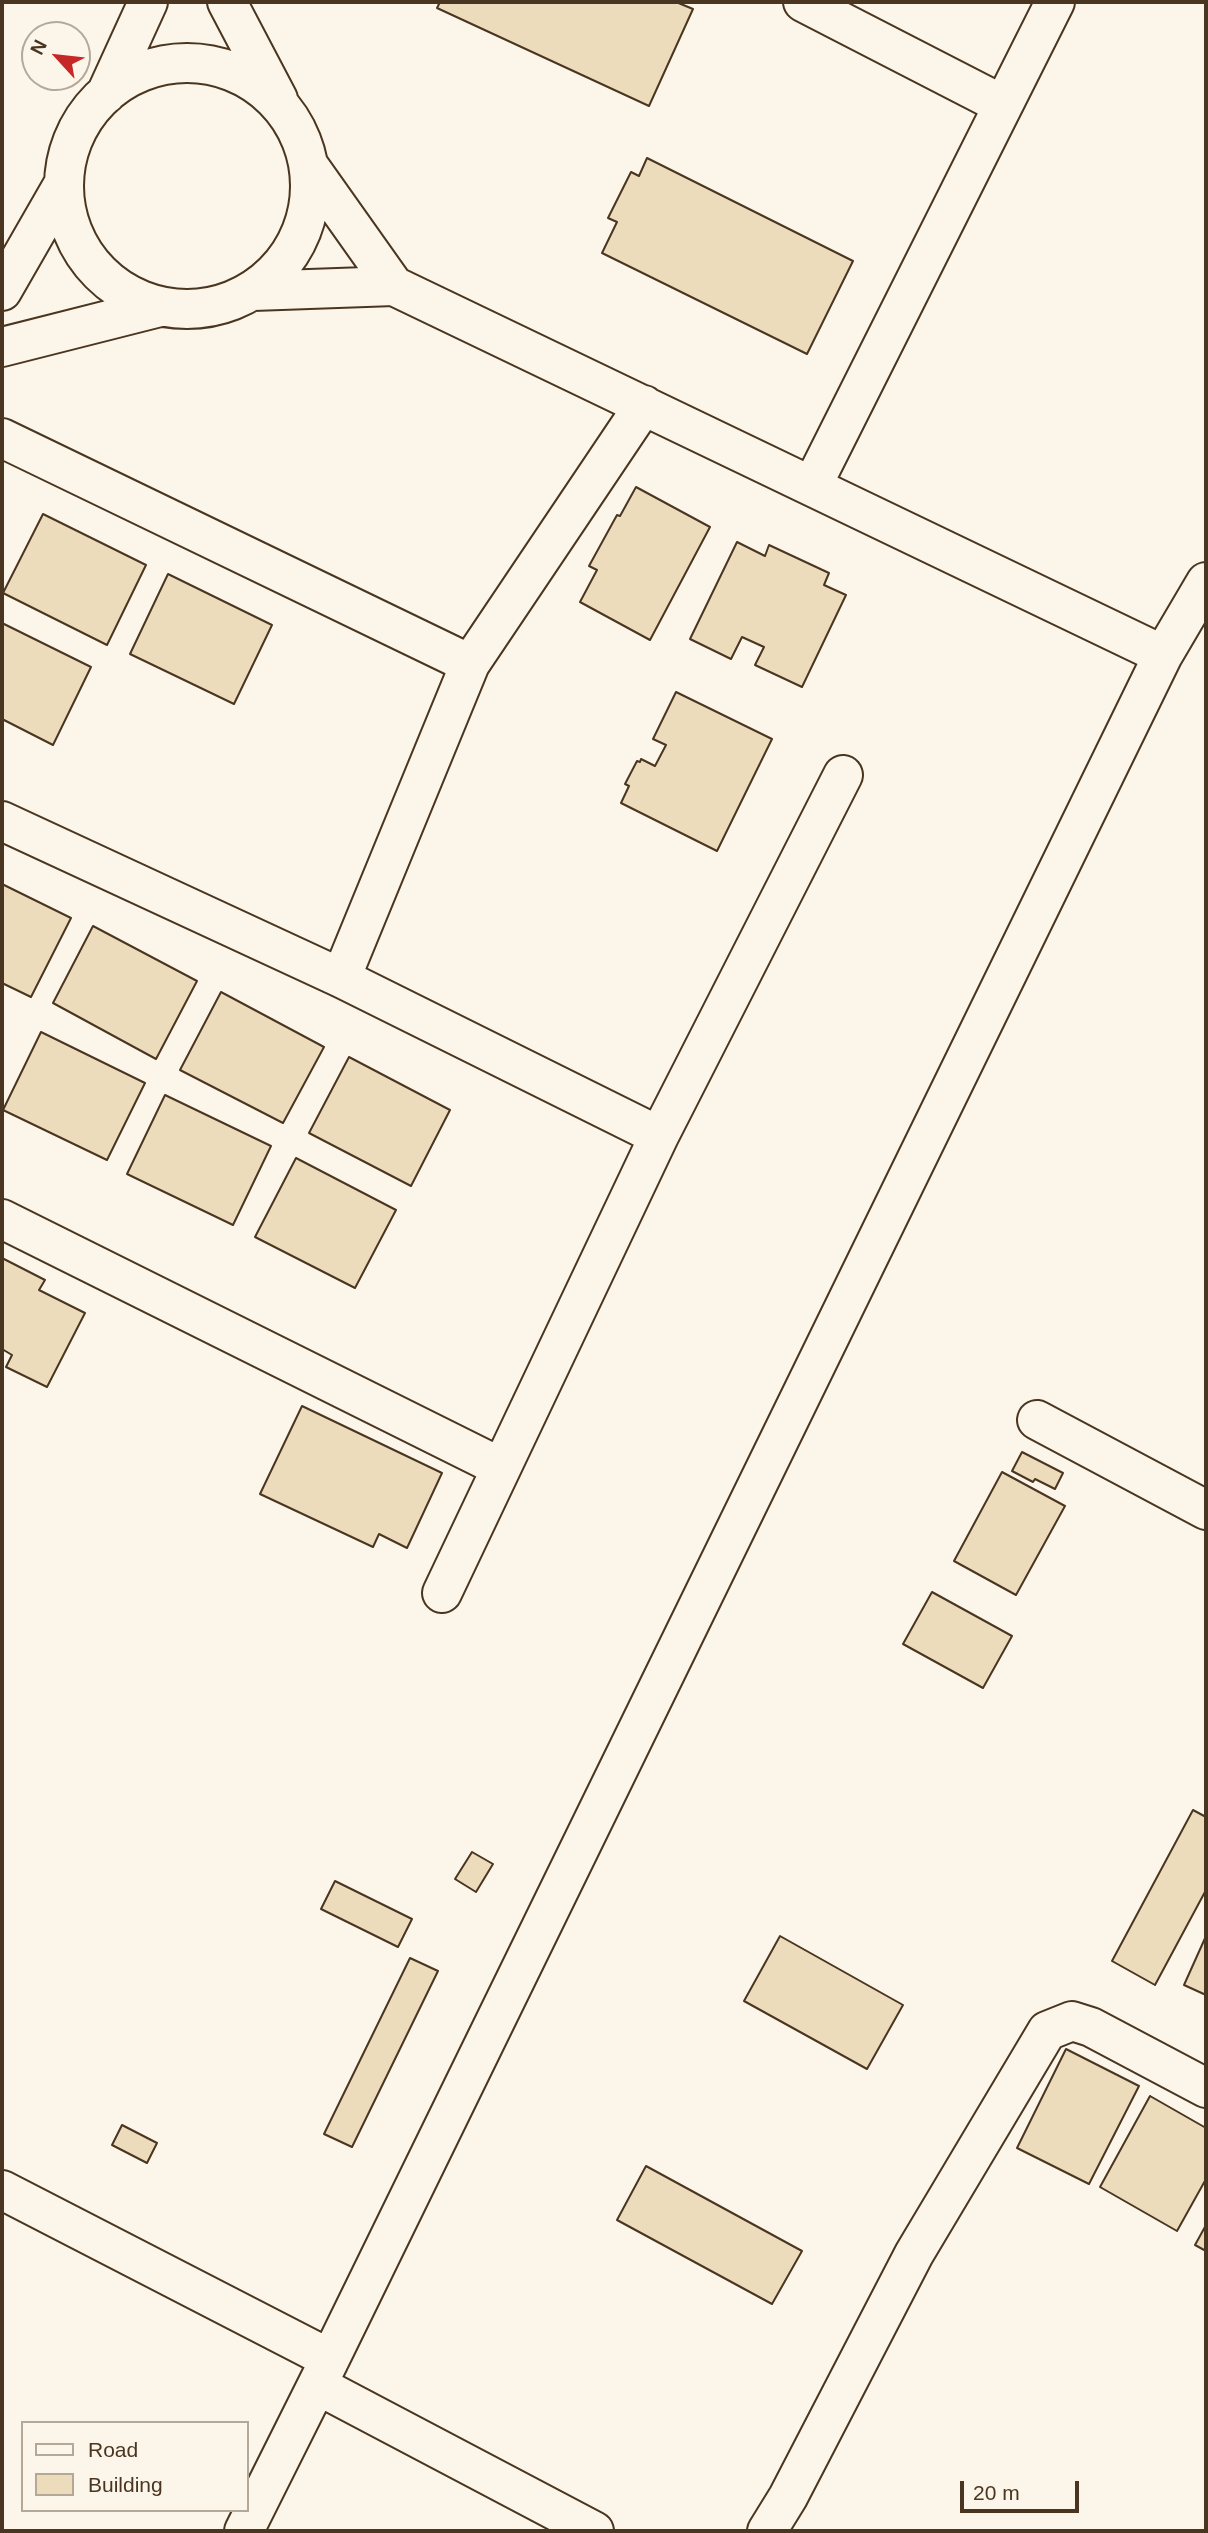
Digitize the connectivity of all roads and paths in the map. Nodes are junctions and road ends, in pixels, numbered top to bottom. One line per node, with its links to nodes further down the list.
1 (148, 2): 5 (street)
2 (227, 2): 7 (street)
3 (803, 2): 6 (street)
4 (1055, 2): 6 (street)
5 (106, 94): 7 (street); 9 (street)
6 (1003, 105): 17 (street)
7 (282, 107): 8 (street)
8 (309, 166): 10 (street); 12 (street)
9 (64, 183): 11 (street); 13 (street)
10 (394, 286): 12 (street); 15 (street)
11 (2, 291)
12 (253, 291): 13 (street)
13 (160, 307): 14 (street)
14 (2, 347)
15 (644, 405): 17 (street); 20 (street)
16 (2, 438): 20 (street)
17 (812, 486): 19 (street)
18 (1206, 582): 19 (street)
19 (1163, 655): 32 (street)
20 (470, 664): 23 (street)
21 (843, 775): 24 (street)
22 (2, 821): 23 (street)
23 (341, 978): 24 (street)
24 (659, 1136): 27 (street)
25 (2, 1219): 27 (street)
26 (1037, 1420): 28 (street)
27 (500, 1468): 29 (street)
28 (1206, 1510)
29 (442, 1593)
30 (1206, 2088): 35 (street)
31 (2, 2190): 32 (street)
32 (323, 2372): 33 (street); 34 (street)
33 (244, 2531)
34 (594, 2531)
35 (767, 2531)

